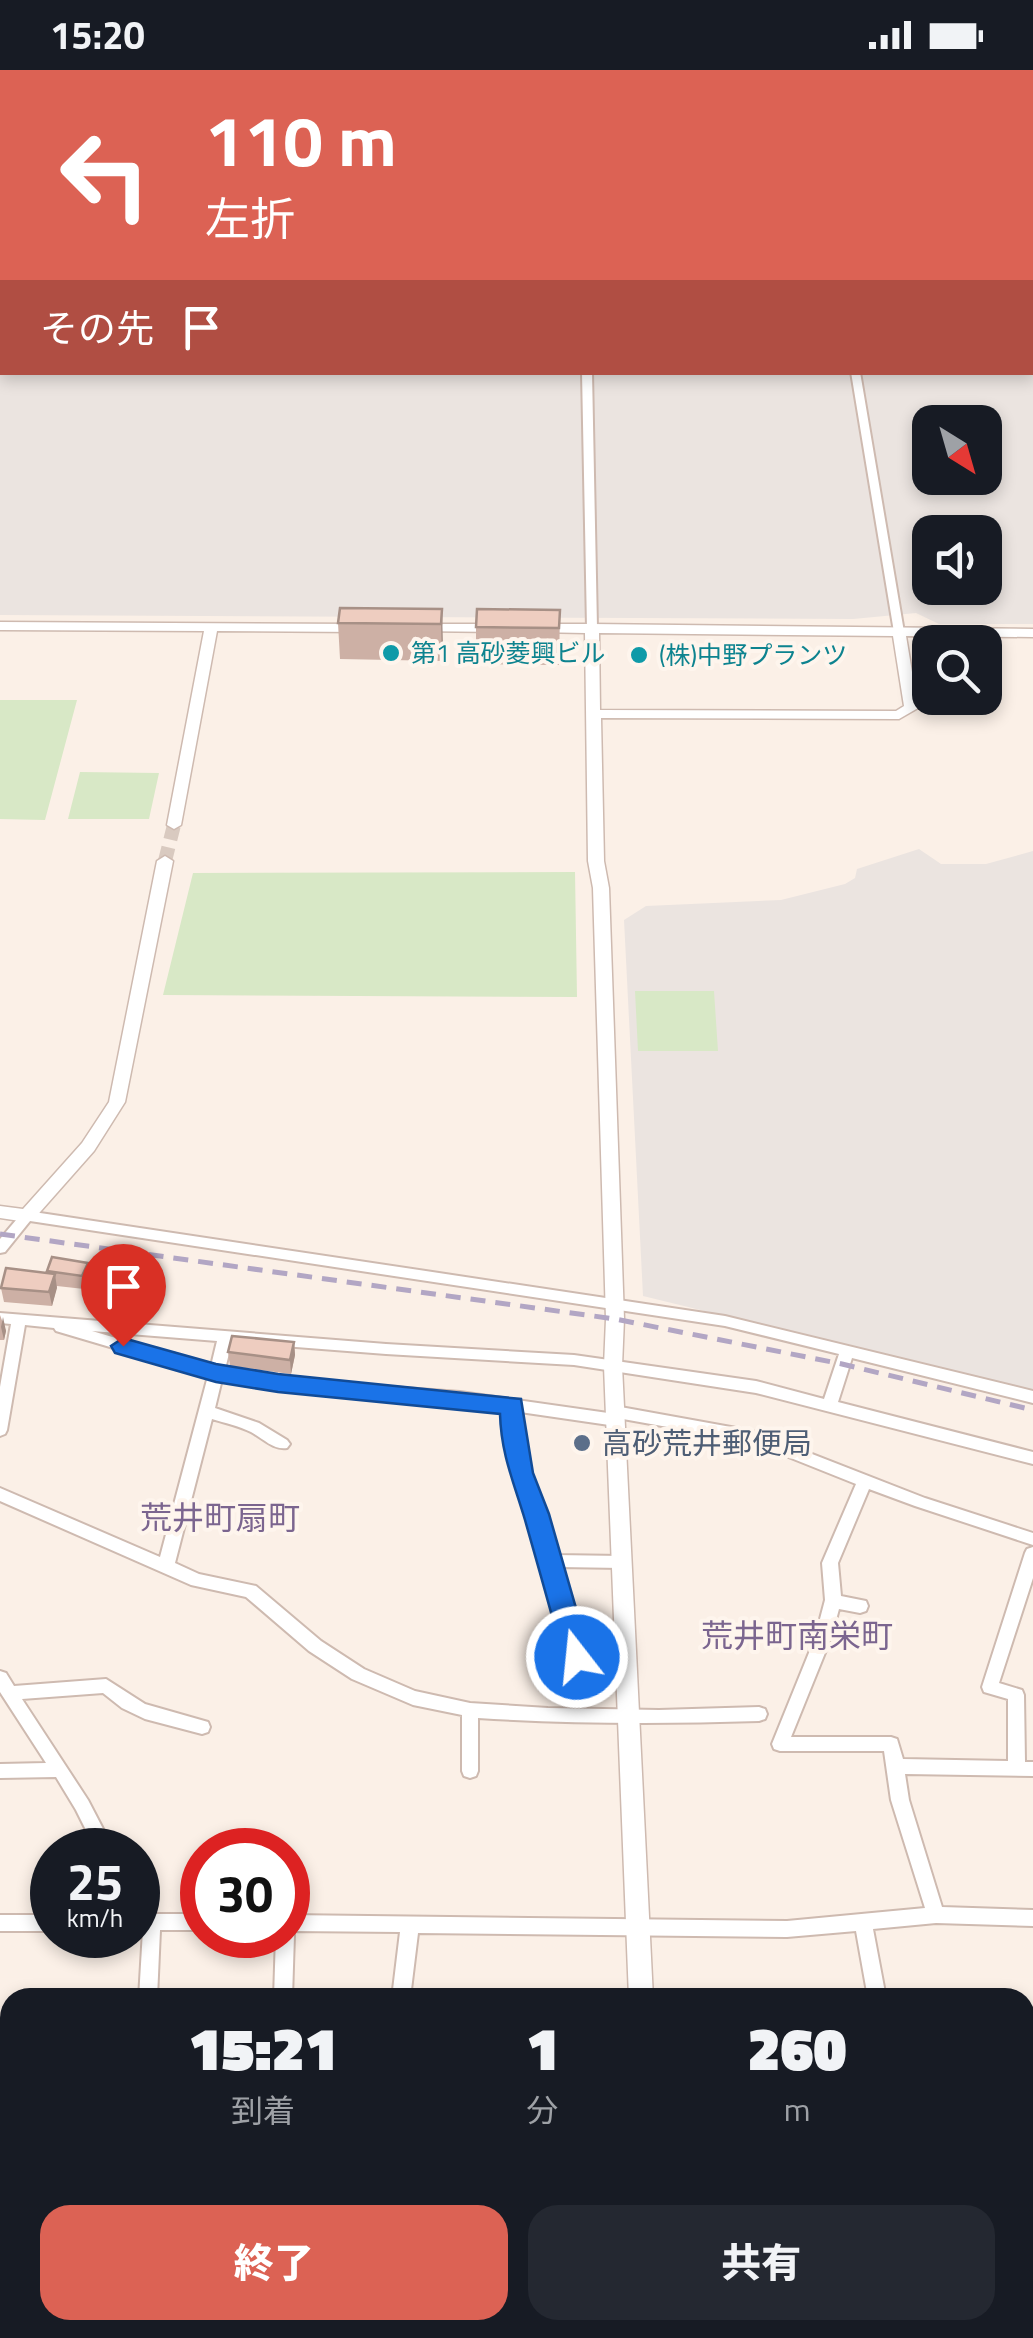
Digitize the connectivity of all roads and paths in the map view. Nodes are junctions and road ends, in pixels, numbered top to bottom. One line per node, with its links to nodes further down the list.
1 (587, 375): 7 (street)
2 (856, 375): 8 (street)
3 (0, 626): 4 (street)
4 (211, 628): 5 (street); 11 (street)
5 (382, 628)
6 (402, 628): 7 (street)
7 (592, 628): 8 (street); 10 (street)
8 (899, 632): 9 (street); 10 (street)
9 (1033, 633)
10 (595, 714): 16 (street)
11 (174, 825)
12 (166, 861): 14 (street)
13 (0, 1212): 14 (street)
14 (28, 1216): 15 (street); 16 (street)
15 (0, 1248)
16 (612, 1303): 21 (street); 22 (street)
17 (0, 1318): 18 (street)
18 (18, 1319): 19 (street); 29 (street)
19 (44, 1321): 20 (street); 23 (street)
20 (226, 1336): 22 (street); 23 (street)
21 (846, 1354): 24 (street); 25 (street)
22 (613, 1366): 25 (street); 28 (street)
23 (216, 1373): 26 (street); 27 (street)
24 (1033, 1397)
25 (830, 1404): 31 (street)
26 (513, 1406): 28 (street); 36 (street)
27 (206, 1411): 30 (street); 38 (street)
28 (616, 1416): 32 (street); 37 (street)
29 (0, 1430)
30 (282, 1444)
31 (1033, 1458)
32 (865, 1481): 34 (street); 39 (street)
33 (0, 1494): 38 (street)
34 (1033, 1539)
35 (1033, 1554): 48 (street)
36 (549, 1561): 37 (street); 41 (street)
37 (622, 1562): 41 (street)
38 (166, 1566): 43 (street)
39 (833, 1601): 40 (street); 47 (street)
40 (860, 1606)
41 (626, 1656): 44 (street)
42 (4, 1685): 46 (street); 50 (street)
43 (470, 1710): 44 (street); 51 (street)
44 (629, 1714): 45 (street); 60 (street)
45 (759, 1714)
46 (202, 1727)
47 (896, 1766): 48 (street); 53 (street)
48 (1025, 1769)
49 (0, 1770): 50 (street)
50 (58, 1770): 52 (street)
51 (470, 1771)
52 (96, 1828)
53 (936, 1915): 54 (street); 55 (street)
54 (1033, 1918)
55 (863, 1922): 60 (street); 67 (street)
56 (0, 1923): 57 (street)
57 (30, 1923)
58 (310, 1924): 59 (street)
59 (410, 1926): 60 (street); 65 (street)
60 (637, 1928): 66 (street)
61 (146, 1958): 63 (street)
62 (284, 1958): 64 (street)
63 (148, 1988)
64 (283, 1988)
65 (402, 1988)
66 (640, 1988)
67 (875, 1988)

